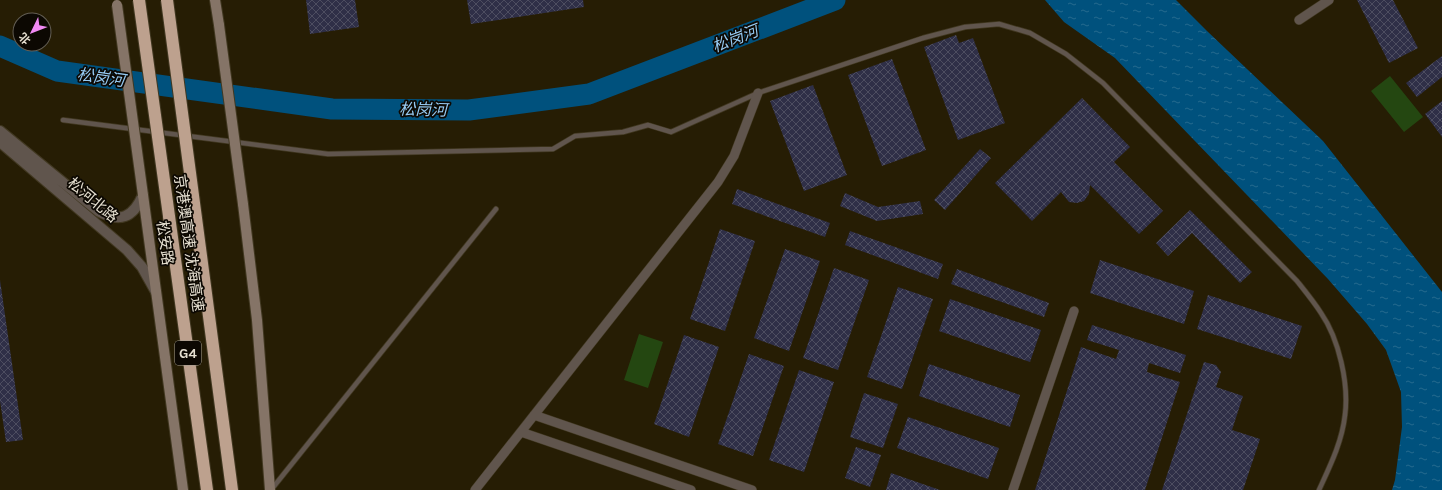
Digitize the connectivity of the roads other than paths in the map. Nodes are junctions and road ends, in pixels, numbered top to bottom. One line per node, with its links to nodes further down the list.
1 (138, 0): 18 (highway, 京港澳高速 沈海高速 / G4, bridge)
2 (167, 0): 19 (highway, 京港澳高速 沈海高速 / G4, bridge)
3 (215, 0): 20 (main road, bridge)
4 (1329, 0): 6 (street)
5 (116, 2): 11 (main road, 松安路, bridge)
6 (1299, 20)
7 (758, 93): 8 (lane); 15 (street); 25 (lane)
8 (64, 120)
9 (0, 131): 11 (street, 松河北路)
10 (0, 142): 13 (street, 松河北路)
11 (143, 195): 13 (main road, 松安路)
12 (496, 209): 20 (lane)
13 (156, 292): 17 (main road, 松安路)
14 (1074, 311): 24 (street)
15 (534, 415): 16 (street); 23 (street)
16 (521, 432): 21 (street); 22 (street)
17 (183, 490)
18 (207, 490)
19 (232, 490)
20 (271, 490)
21 (475, 490)
22 (691, 490)
23 (752, 490)
24 (1013, 490)
25 (1319, 490)

